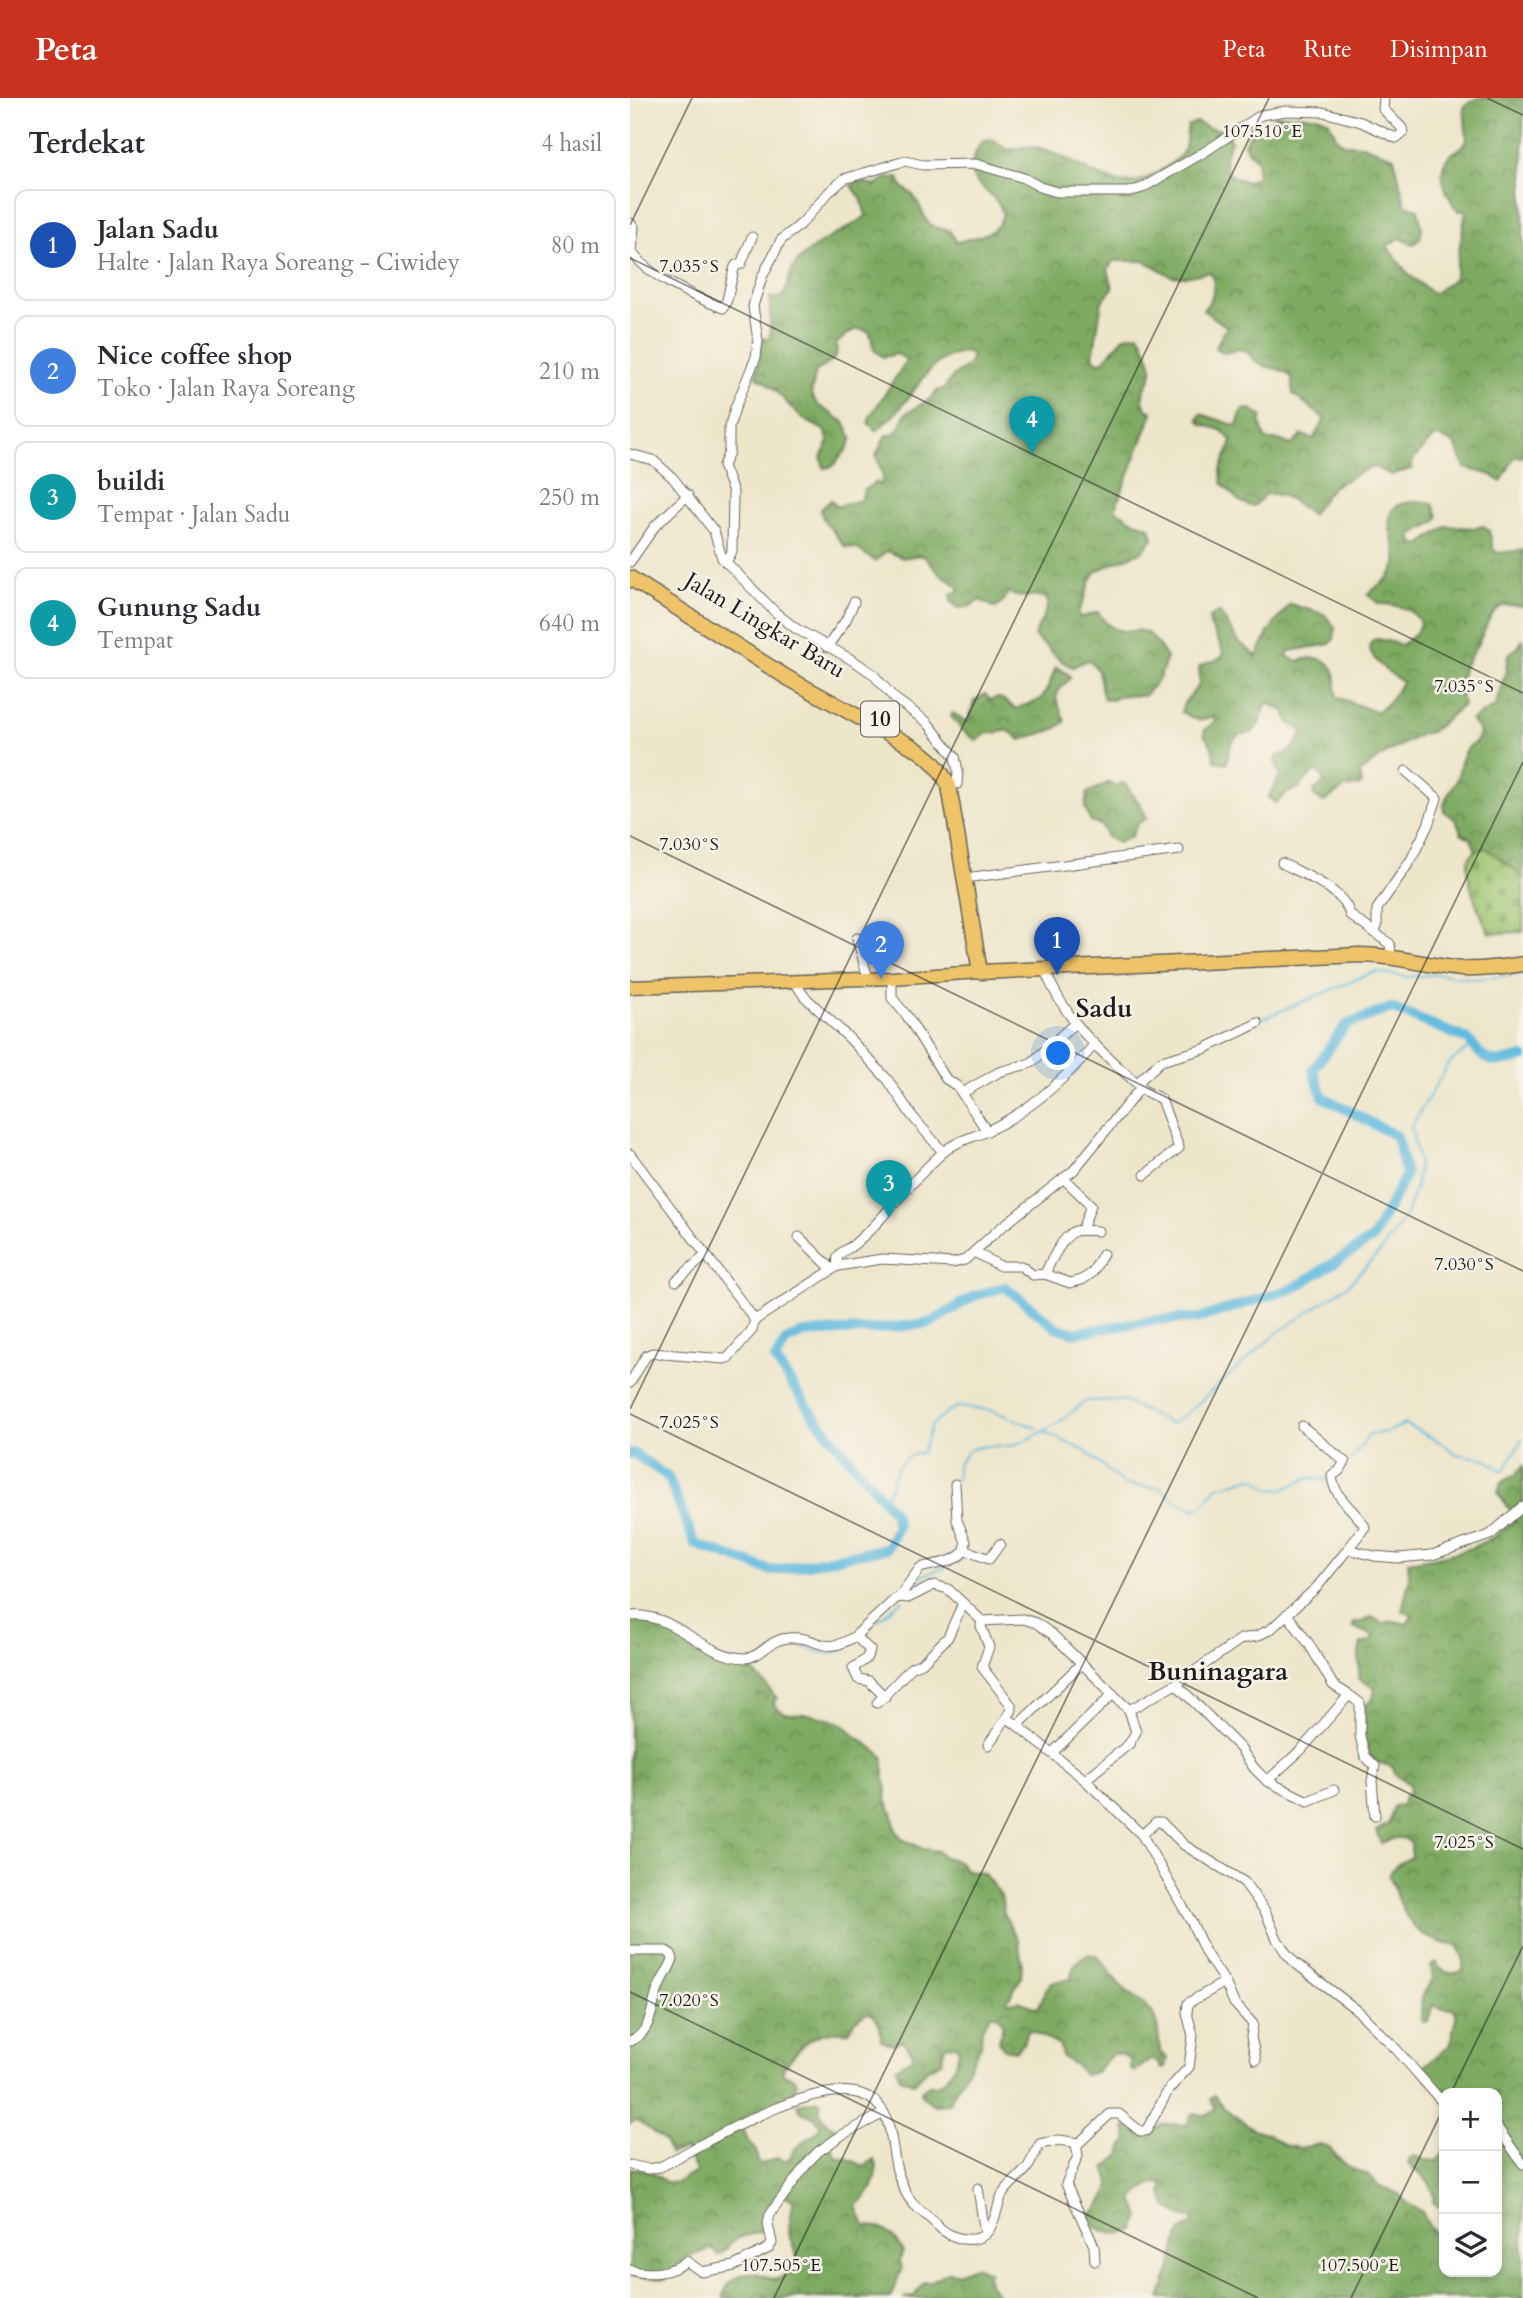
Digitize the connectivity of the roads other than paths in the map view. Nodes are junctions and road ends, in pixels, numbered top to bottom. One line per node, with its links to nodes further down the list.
1 (1384, 98): 6 (street)
2 (630, 223): 3 (street)
3 (752, 237)
4 (630, 454): 5 (street)
5 (688, 495): 6 (street); 7 (street)
6 (726, 563): 10 (street)
7 (630, 565): 12 (highway, Jalan Lingkar Baru / 10)
8 (630, 578): 21 (highway, Jalan Lingkar Baru / 10)
9 (854, 602): 10 (street)
10 (827, 647): 12 (street)
11 (1406, 771): 16 (street)
12 (957, 785): 15 (highway, Jalan Lingkar Baru / 10)
13 (1179, 850): 15 (street)
14 (1282, 863): 16 (street)
15 (973, 877): 21 (highway, Jalan Lingkar Baru / 10)
16 (1373, 932): 18 (street)
17 (857, 938): 22 (street)
18 (1391, 957): 19 (highway); 20 (highway)
19 (1523, 964)
20 (1044, 968): 21 (highway); 26 (street)
21 (984, 971): 23 (main road)
22 (868, 978): 23 (main road); 24 (main road)
23 (892, 978): 30 (street)
24 (794, 981): 25 (main road); 32 (street)
25 (630, 987)
26 (1074, 1023): 28 (street); 30 (street)
27 (1258, 1023): 29 (street)
28 (1094, 1045): 29 (street); 31 (street)
29 (1139, 1086): 34 (street); 35 (street)
30 (962, 1093): 31 (street)
31 (987, 1131): 32 (street)
32 (943, 1152): 42 (street)
33 (630, 1154): 41 (street)
34 (1145, 1175)
35 (1063, 1178): 36 (street); 39 (street)
36 (1082, 1230): 37 (street); 43 (street)
37 (1098, 1231)
38 (799, 1237): 42 (street)
39 (974, 1252): 42 (street); 43 (street)
40 (1103, 1254): 43 (street)
41 (706, 1255): 44 (street); 45 (street)
42 (835, 1267): 45 (street)
43 (1045, 1274)
44 (676, 1281)
45 (755, 1320): 46 (street)
46 (630, 1383)
47 (1302, 1426): 51 (street)
48 (955, 1484): 52 (street)
49 (1523, 1506): 51 (street)
50 (1000, 1544): 52 (street)
51 (1348, 1549): 55 (street)
52 (967, 1551): 53 (street)
53 (902, 1597): 54 (street); 58 (street)
54 (964, 1603): 57 (street); 58 (street)
55 (1287, 1614): 60 (street); 62 (street)
56 (630, 1616): 58 (street)
57 (982, 1621): 59 (street); 64 (street)
58 (857, 1638)
59 (1082, 1663): 61 (street); 65 (street)
60 (1176, 1684): 63 (street); 69 (street)
61 (1113, 1694): 63 (street); 67 (street)
62 (1349, 1695): 69 (street); 71 (street)
63 (1129, 1710): 68 (street)
64 (1008, 1718): 65 (street); 66 (street)
65 (1018, 1725): 67 (street)
66 (988, 1745)
67 (1052, 1753): 68 (street)
68 (1085, 1780): 72 (street)
69 (1268, 1781): 70 (street)
70 (1334, 1790)
71 (1375, 1816)
72 (1142, 1835): 74 (street); 77 (street)
73 (630, 1951): 75 (street)
74 (1225, 1982): 76 (street); 80 (street)
75 (630, 2041)
76 (1256, 2060)
77 (1439, 2098)
78 (884, 2113): 82 (street); 84 (street); 86 (street)
79 (1502, 2134): 81 (street)
80 (1076, 2144): 84 (street); 85 (street)
81 (1523, 2164)
82 (630, 2165)
83 (978, 2188): 84 (street)
84 (985, 2234)
85 (1096, 2260)
86 (630, 2270)

